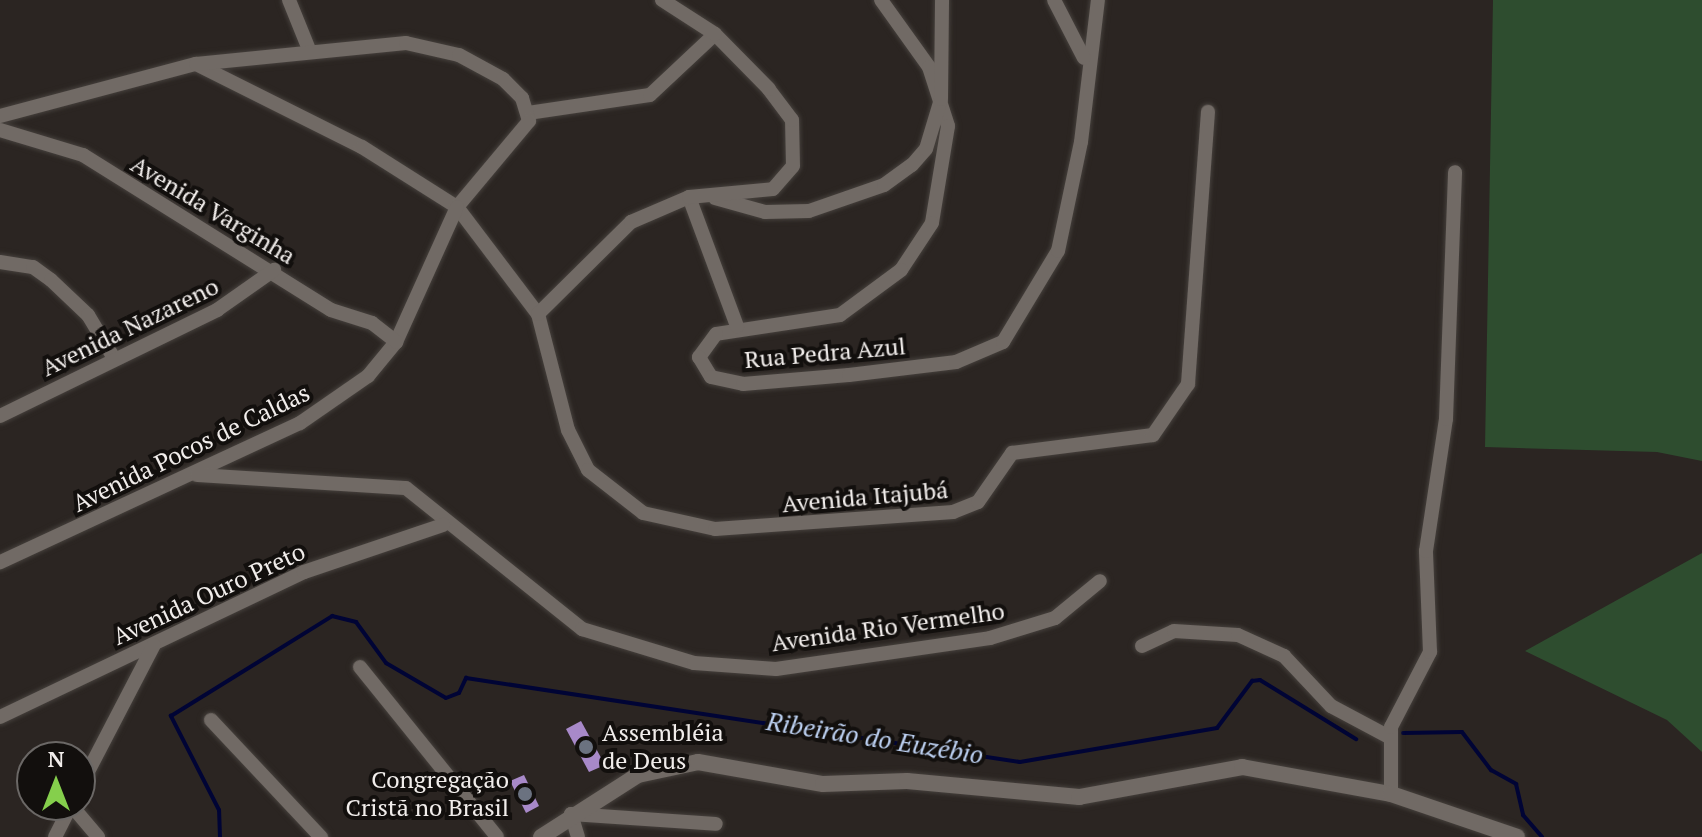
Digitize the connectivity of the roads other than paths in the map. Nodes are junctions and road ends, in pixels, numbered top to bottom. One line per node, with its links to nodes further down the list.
1 (289, 0): 8 (street)
2 (662, 0): 7 (street)
3 (881, 0): 11 (street, Rua Pedra Azul)
4 (942, 0): 11 (street)
5 (1054, 0): 9 (street)
6 (1098, 0): 9 (street)
7 (715, 34): 13 (street); 17 (street)
8 (310, 52): 10 (street); 13 (street)
9 (1085, 62): 22 (street, Rua Pedra Azul)
10 (196, 64): 14 (street); 18 (street)
11 (941, 99): 17 (street); 22 (street, Rua Pedra Azul)
12 (1208, 112): 21 (street, Avenida Itajubá)
13 (528, 113): 18 (street, Avenida Pocos de Caldas)
14 (0, 116)
15 (0, 130): 20 (street, Avenida Varginha)
16 (1455, 172): 35 (street)
17 (696, 196): 21 (street); 22 (street)
18 (457, 207): 21 (street); 23 (street, Avenida Pocos de Caldas)
19 (0, 262): 24 (street)
20 (274, 270): 23 (street, Avenida Varginha); 24 (street, Avenida Nazareno)
21 (538, 314)
22 (737, 326)
23 (396, 342): 26 (street, Avenida Pocos de Caldas)
24 (115, 360): 25 (street, Avenida Nazareno)
25 (0, 416)
26 (197, 475): 27 (street, Avenida Rio Vermelho); 28 (street, Avenida Pocos de Caldas)
27 (443, 525): 29 (street, Avenida Rio Vermelho); 30 (street, Avenida Ouro Preto)
28 (0, 562)
29 (1100, 581)
30 (154, 645): 33 (street, Avenida Ouro Preto); 36 (street)
31 (1142, 646): 35 (street)
32 (360, 667): 43 (street)
33 (0, 717)
34 (211, 720): 42 (street)
35 (1391, 738): 37 (street)
36 (96, 756)
37 (1391, 794): 38 (street); 46 (street)
38 (571, 814): 40 (street); 44 (street); 45 (street)
39 (84, 821): 41 (street)
40 (716, 824)
41 (98, 837)
42 (321, 837)
43 (497, 837)
44 (541, 837)
45 (578, 837)
46 (1517, 837)

